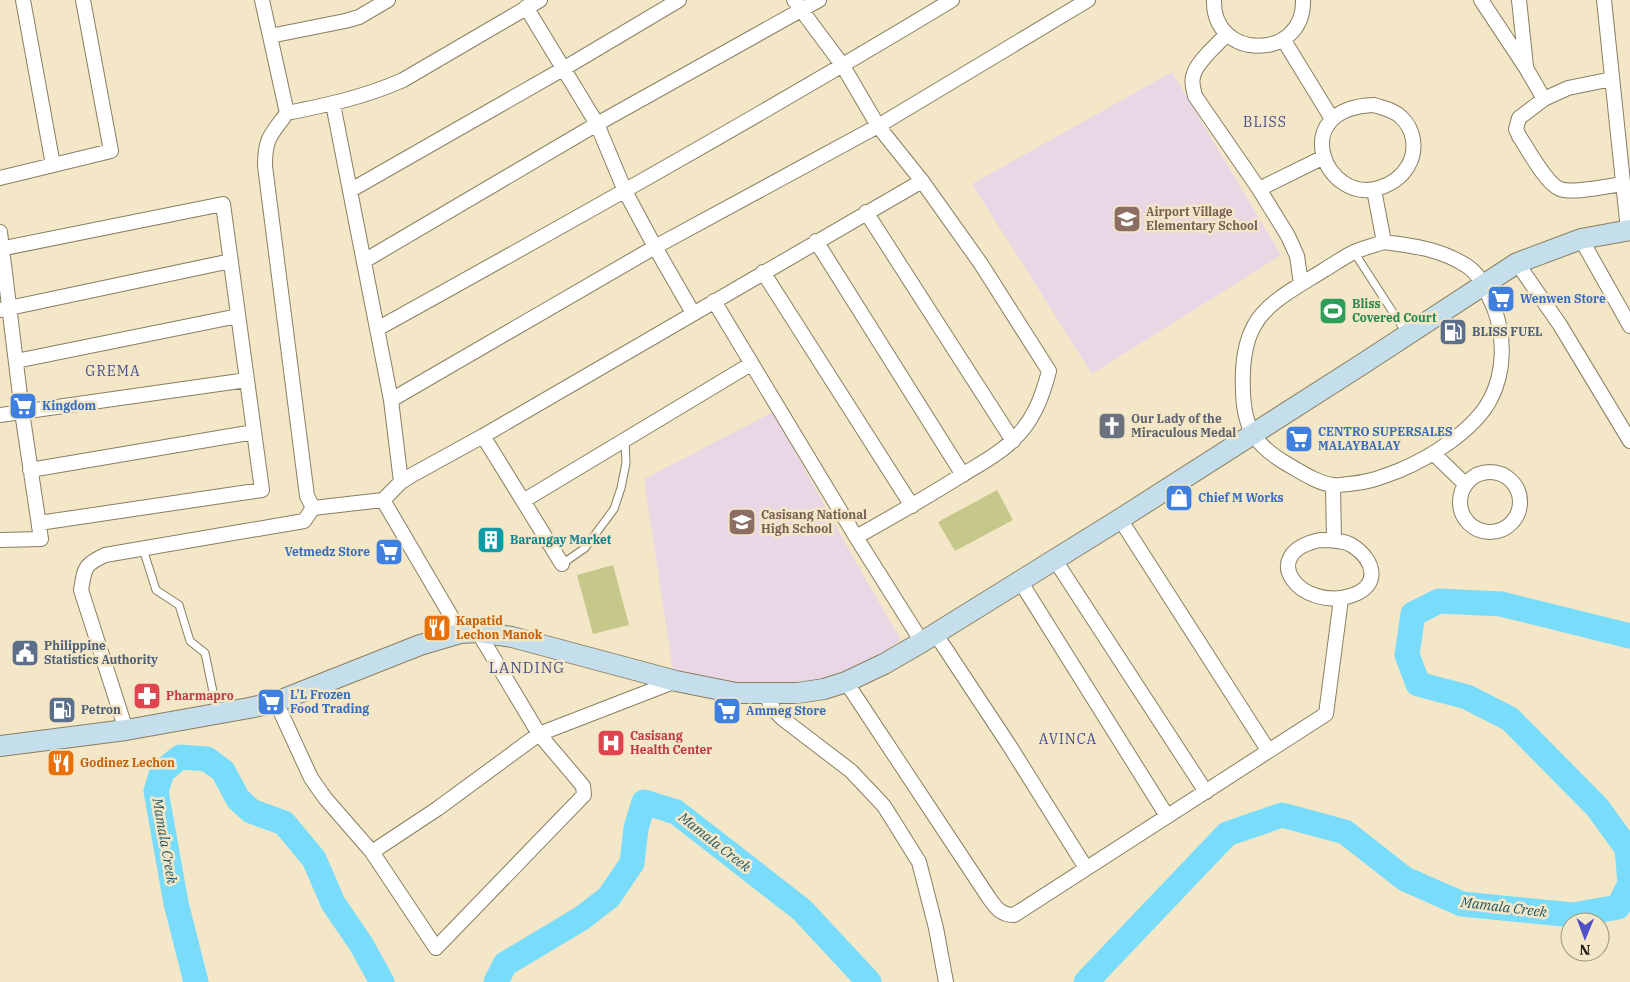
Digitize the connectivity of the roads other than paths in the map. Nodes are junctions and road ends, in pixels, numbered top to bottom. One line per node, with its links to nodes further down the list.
1 (24, 0): 31 (street)
2 (83, 0): 31 (street)
3 (262, 0): 18 (street)
4 (388, 0): 18 (street)
5 (540, 0): 16 (street)
6 (679, 0): 22 (street)
7 (819, 0): 15 (street)
8 (952, 0): 20 (street)
9 (1088, 0): 29 (street)
10 (1214, 0): 17 (street)
11 (1303, 0): 19 (street)
12 (1481, 0): 21 (street)
13 (1519, 0): 21 (street)
14 (1604, 0): 23 (street)
15 (798, 5): 20 (street); 28 (street)
16 (526, 8): 22 (street); 25 (street)
17 (1227, 34): 19 (street); 35 (street)
18 (270, 36): 26 (street)
19 (1283, 40): 27 (street)
20 (843, 66): 29 (street); 38 (street)
21 (1526, 68): 24 (street)
22 (562, 69): 28 (street); 36 (street)
23 (1612, 79): 24 (street); 34 (street)
24 (1544, 99): 34 (street)
25 (333, 104): 26 (street); 36 (street)
26 (287, 112): 82 (street)
27 (1332, 119): 30 (street); 37 (street)
28 (597, 124): 38 (street); 49 (street)
29 (878, 126): 33 (street); 45 (street)
30 (1324, 157): 35 (street); 37 (street)
31 (53, 165): 32 (street)
32 (0, 178)
33 (922, 181): 39 (street); 71 (street)
34 (1623, 184): 40 (street)
35 (1259, 189): 52 (street)
36 (351, 190): 49 (street)
37 (1374, 190): 44 (street)
38 (625, 191): 45 (street); 59 (street)
39 (866, 212): 43 (street); 71 (street)
40 (1629, 230): 42 (main road)
41 (0, 232): 46 (street)
42 (1580, 239): 50 (main road); 58 (street)
43 (816, 241): 51 (street); 75 (street)
44 (1384, 242): 47 (street); 53 (street)
45 (655, 247): 56 (street); 64 (street)
46 (2, 249): 48 (street); 55 (street)
47 (1354, 252): 52 (street); 60 (lane)
48 (231, 260): 55 (street); 57 (street)
49 (364, 262): 59 (street)
50 (1517, 263): 53 (main road); 72 (street)
51 (763, 272): 54 (street); 81 (street)
52 (1302, 284): 68 (street)
53 (1483, 284): 60 (main road); 73 (street)
54 (714, 301): 56 (street); 62 (street)
55 (5, 309): 61 (street)
56 (693, 312): 69 (street)
57 (238, 316): 61 (street); 63 (street)
58 (1630, 326)
59 (377, 329): 64 (street)
60 (1407, 334): 68 (main road)
61 (16, 361): 65 (street)
62 (752, 364): 70 (street); 85 (street)
63 (247, 380): 65 (street); 67 (street)
64 (392, 400): 76 (street)
65 (22, 412): 66 (street); 74 (street)
66 (0, 415)
67 (254, 432): 74 (street); 84 (street)
68 (1252, 435): 78 (street); 83 (main road)
69 (483, 436): 76 (street); 80 (street)
70 (625, 440): 80 (street); 90 (lane)
71 (1013, 441): 75 (street)
72 (1630, 441)
73 (1433, 453): 77 (street); 78 (street)
74 (30, 470): 84 (street)
75 (962, 475): 81 (street)
76 (401, 482): 79 (street)
77 (1465, 484): 77 (street)
78 (1333, 485): 87 (street)
79 (383, 500): 82 (street); 93 (street)
80 (524, 501): 90 (street)
81 (912, 506): 85 (street)
82 (313, 508): 88 (street)
83 (1120, 519): 89 (main road); 103 (street)
84 (39, 523): 86 (street)
85 (856, 537): 94 (street)
86 (0, 540)
87 (1334, 540): 92 (street); 92 (street)
88 (142, 548): 99 (lane); 100 (street)
89 (1055, 560): 91 (main road); 104 (street)
90 (562, 564)
91 (1020, 581): 94 (main road); 105 (street)
92 (1341, 599): 103 (street)
93 (470, 632): 95 (main road); 98 (main road); 101 (street)
94 (928, 638): 96 (main road); 107 (street)
95 (676, 681): 97 (main road); 101 (street)
96 (846, 682): 97 (main road); 107 (street)
97 (765, 694): 108 (street)
98 (276, 702): 99 (main road); 106 (street)
99 (218, 715): 100 (main road)
100 (126, 730): 102 (main road)
101 (539, 734): 106 (street); 106 (street)
102 (0, 746)
103 (1268, 750): 104 (street)
104 (1206, 792): 105 (street)
105 (1167, 816): 107 (street)
106 (372, 852)
107 (1086, 868)
108 (946, 982)

